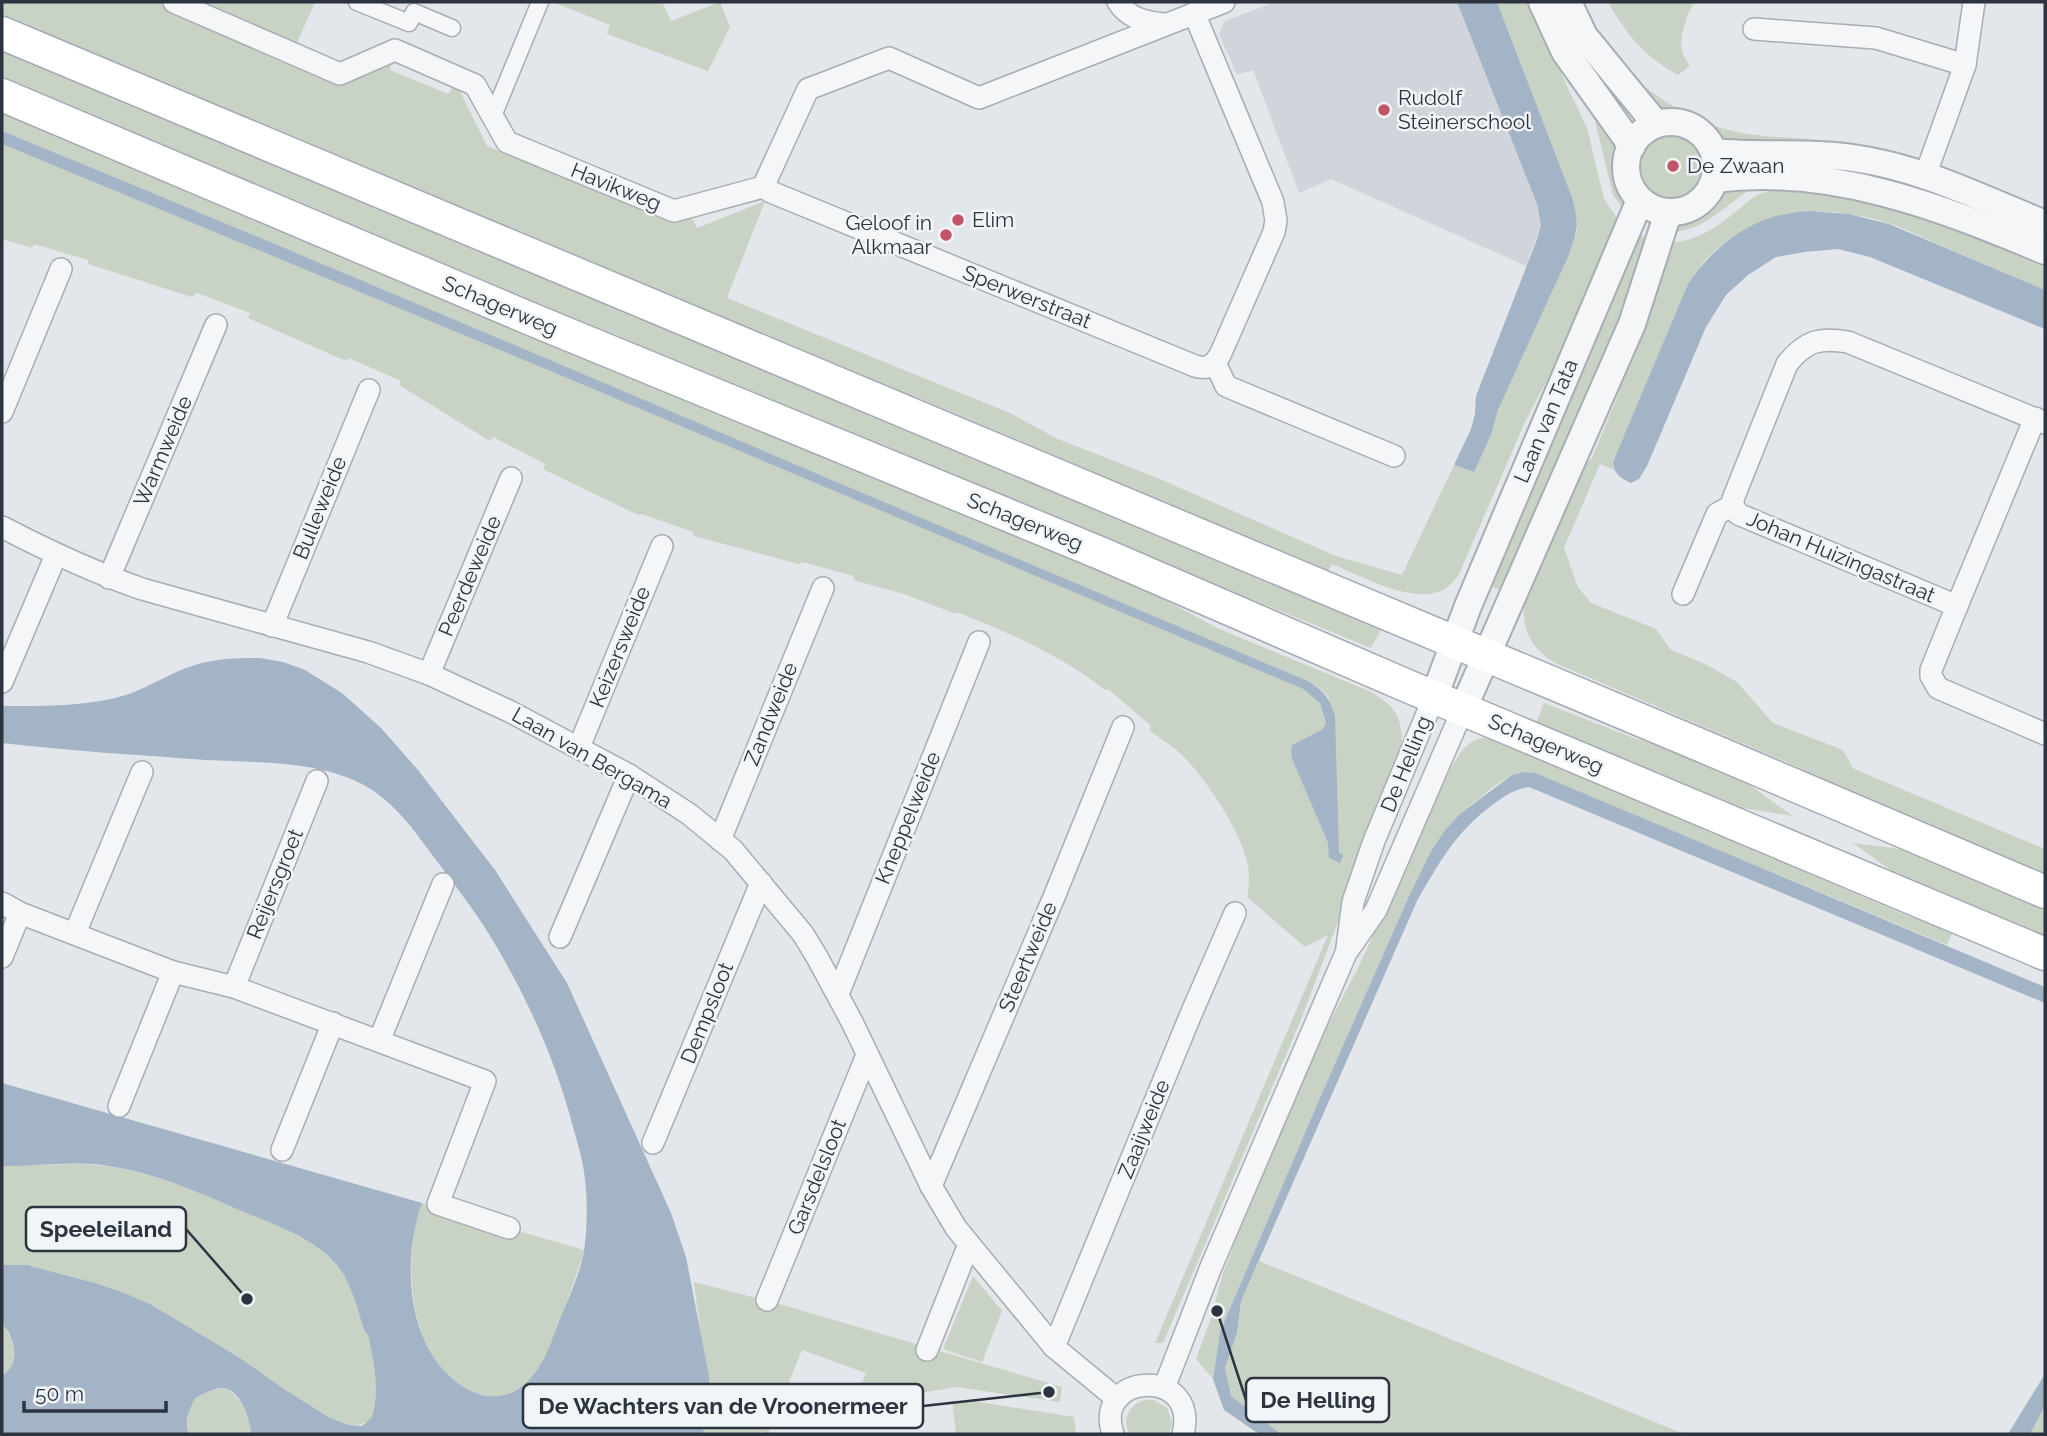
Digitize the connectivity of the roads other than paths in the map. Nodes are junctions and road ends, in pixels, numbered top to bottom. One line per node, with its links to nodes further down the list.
1 (174, 2): 16 (street, Havikweg)
2 (358, 2): 11 (street)
3 (540, 2): 16 (street)
4 (1118, 2): 10 (street)
5 (1224, 2): 9 (street)
6 (1542, 2): 18 (street)
7 (1568, 2): 17 (street)
8 (1974, 2): 14 (street)
9 (1194, 13): 10 (street); 30 (street)
10 (1163, 24): 22 (street)
11 (452, 28)
12 (1754, 29): 14 (street)
13 (2, 33): 46 (main road)
14 (1965, 65): 20 (street)
15 (2, 95): 50 (main road, Schagerweg)
16 (493, 116): 22 (street, Havikweg)
17 (1656, 124): 18 (street); 19 (street)
18 (1632, 146): 23 (street)
19 (1714, 152): 20 (street); 21 (street)
20 (1925, 176): 24 (street); 26 (street)
21 (1715, 179): 24 (street); 25 (street)
22 (763, 187): 30 (street, Sperwerstraat)
23 (1640, 200): 25 (street); 46 (street, Laan van Tata)
24 (1914, 202): 27 (street)
25 (1668, 213): 47 (street, Laan van Tata)
26 (2045, 224)
27 (2045, 251)
28 (61, 269): 32 (street)
29 (216, 325): 40 (street, Warmweide)
30 (1215, 363): 34 (street)
31 (369, 390): 44 (street, Bulleweide)
32 (2, 412)
33 (2040, 421): 36 (street, Johan Huizingastraat); 43 (street)
34 (1394, 456)
35 (511, 478): 48 (street, Peerdeweide)
36 (1733, 505): 42 (street, Johan Huizingastraat); 43 (street, Johan Huizingastraat)
37 (2, 527): 39 (street, Laan van Bergama)
38 (662, 547): 54 (street, Keizersweide)
39 (56, 555): 40 (street, Laan van Bergama); 49 (street)
40 (109, 578): 44 (street, Laan van Bergama)
41 (823, 588): 58 (street, Zandweide)
42 (1684, 594)
43 (1957, 606): 53 (street, Johan Huizingastraat)
44 (272, 626): 48 (street, Laan van Bergama)
45 (979, 642): 71 (street, Kneppelweide)
46 (1454, 642): 47 (main road); 50 (street, Laan van Tata)
47 (1487, 656): 51 (street, Laan van Tata); 61 (main road)
48 (429, 674): 54 (street, Laan van Bergama)
49 (2, 682)
50 (1434, 697): 51 (main road, Schagerweg); 66 (street, De Helling)
51 (1463, 709): 66 (street, De Helling); 67 (main road, Schagerweg)
52 (1123, 727): 78 (street, Steertweide)
53 (2045, 734)
54 (579, 747): 56 (street, Laan van Bergama)
55 (142, 772): 64 (street)
56 (629, 775): 58 (street, Laan van Bergama); 65 (street)
57 (317, 781): 70 (street, Reijersgroet)
58 (720, 840): 59 (street, Laan van Bergama)
59 (761, 883): 71 (street, Laan van Bergama); 76 (street, Dempsloot)
60 (443, 884): 73 (street)
61 (2045, 892)
62 (11, 908): 64 (street); 68 (street)
63 (1235, 913): 82 (street, Zaaijweide)
64 (75, 933): 69 (street)
65 (560, 937)
66 (1346, 953): 84 (street, De Helling)
67 (2045, 954)
68 (2, 957)
69 (173, 972): 70 (street); 75 (street)
70 (234, 987): 72 (street)
71 (838, 994): 74 (street, Laan van Bergama)
72 (333, 1023): 73 (street); 77 (street)
73 (379, 1041): 79 (street)
74 (867, 1055): 78 (street, Laan van Bergama); 81 (street, Garsdelsloot)
75 (118, 1106)
76 (653, 1143)
77 (282, 1150)
78 (930, 1186): 80 (street, Laan van Bergama)
79 (509, 1228)
80 (969, 1244): 82 (street, Laan van Bergama); 83 (street)
81 (767, 1300)
82 (1054, 1347): 85 (street, Laan van Bergama)
83 (927, 1350)
84 (1164, 1388): 85 (street); 87 (street)
85 (1117, 1399): 86 (street)
86 (1113, 1434)
87 (1183, 1434)

